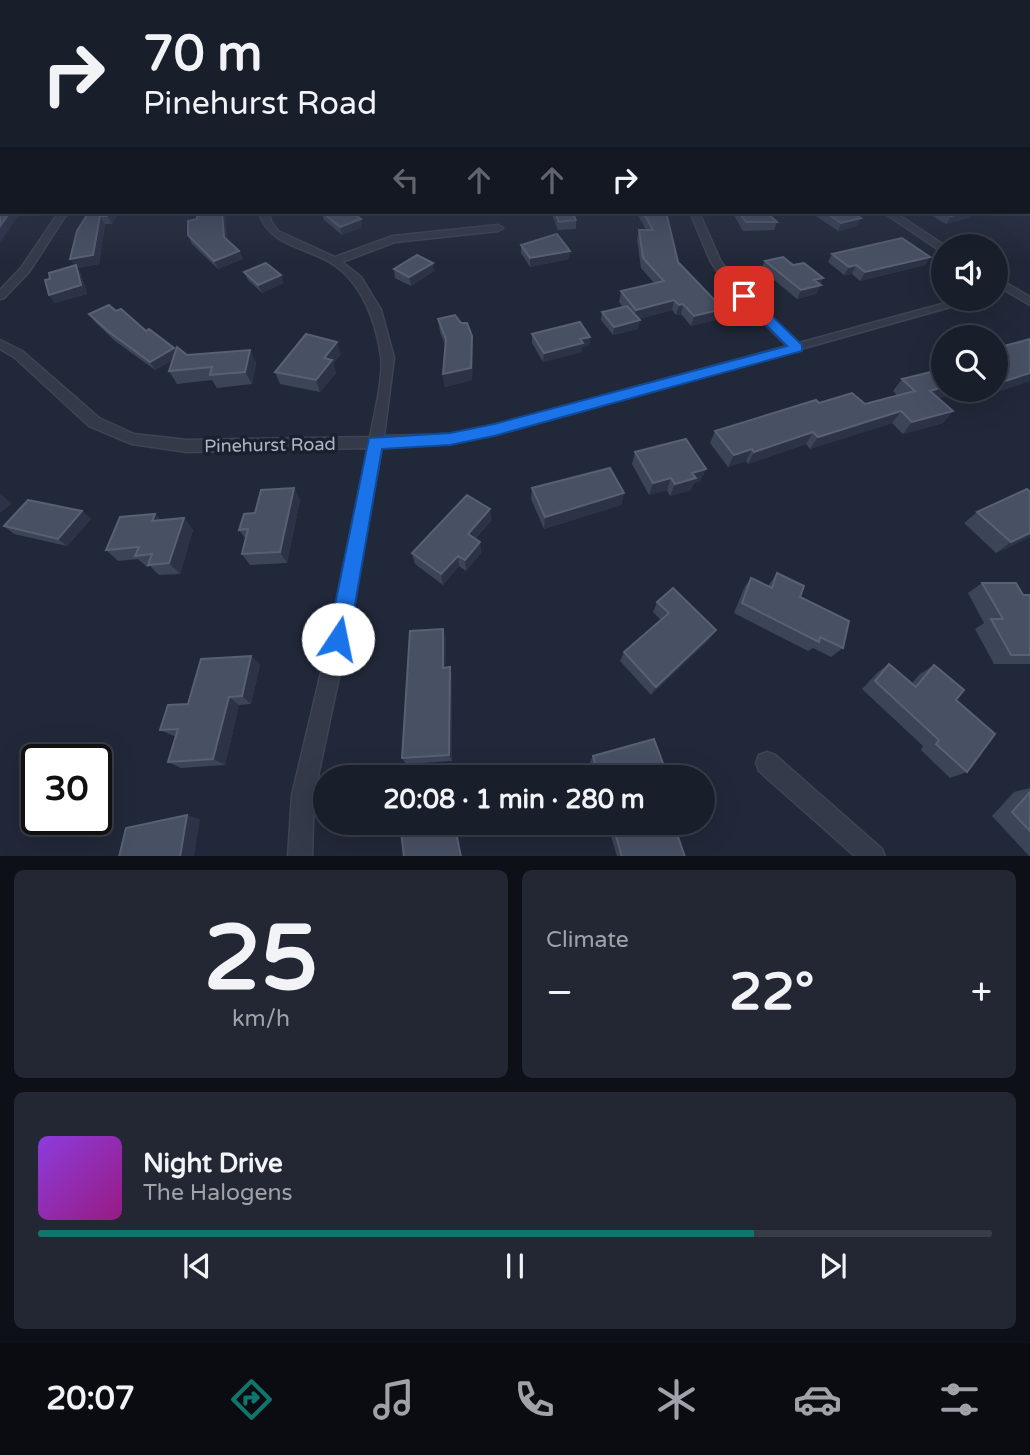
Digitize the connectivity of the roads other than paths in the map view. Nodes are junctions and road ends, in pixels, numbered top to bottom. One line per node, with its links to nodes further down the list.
1 (62, 214): 9 (street)
2 (264, 214): 7 (street)
3 (696, 214): 13 (street)
4 (891, 214): 6 (street)
5 (499, 228): 7 (street)
6 (931, 240)
7 (335, 261): 14 (street)
8 (1010, 289): 10 (street)
9 (0, 296)
10 (1030, 302)
11 (931, 311): 13 (street, Pinehurst Road)
12 (0, 344): 14 (street, Pinehurst Road)
13 (797, 348): 14 (street, Pinehurst Road)
14 (375, 443): 16 (street)
15 (767, 763): 17 (street)
16 (300, 856)
17 (874, 856)

